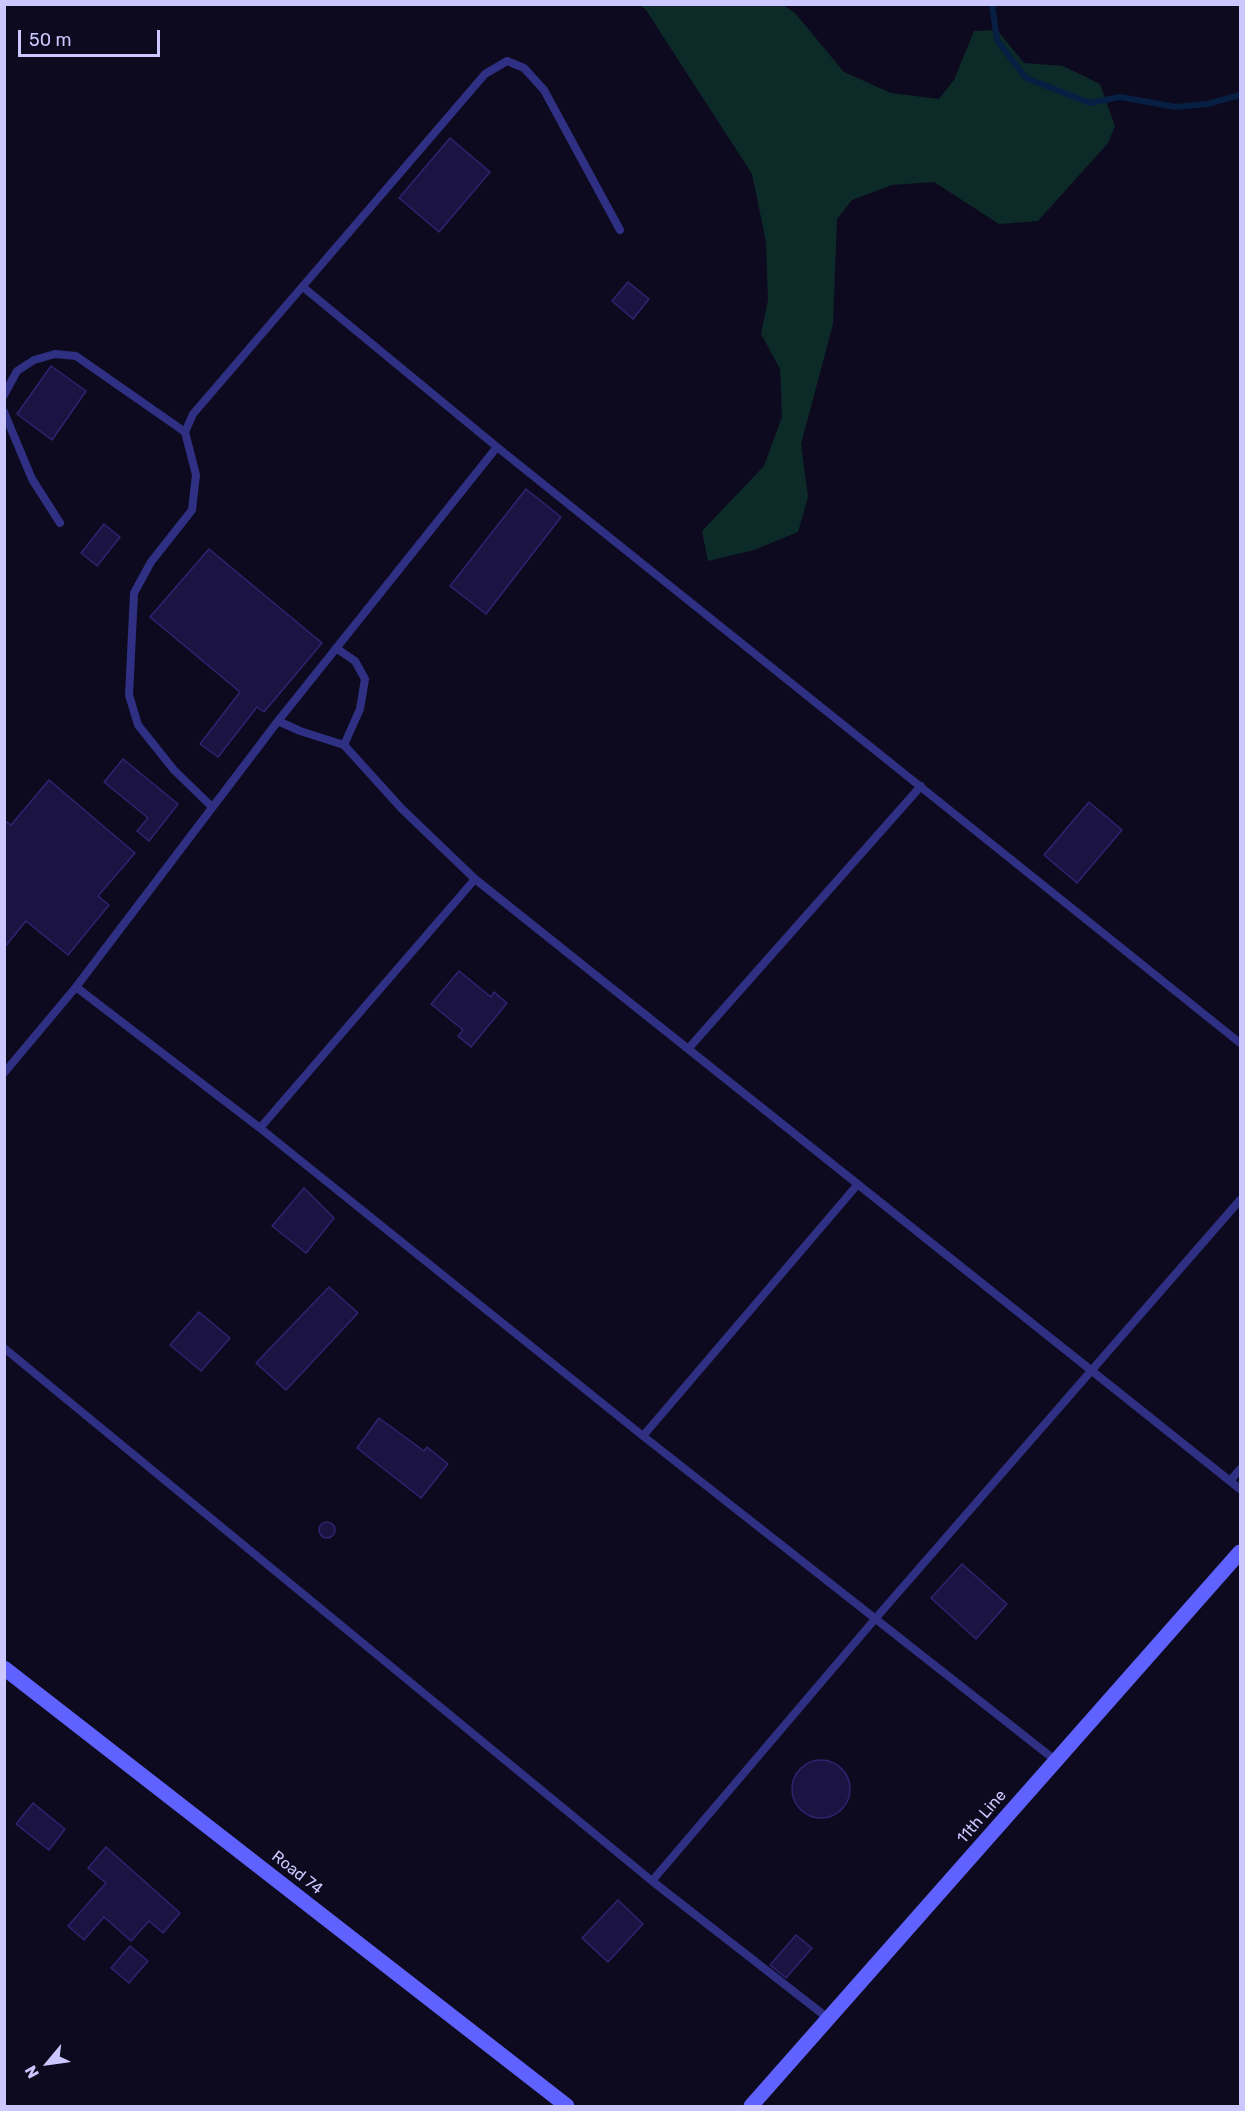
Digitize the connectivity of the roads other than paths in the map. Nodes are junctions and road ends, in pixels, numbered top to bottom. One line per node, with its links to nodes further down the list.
1 (620, 230): 2 (lane)
2 (303, 288): 5 (lane); 6 (lane)
3 (4, 395): 5 (lane)
4 (4, 412): 7 (lane)
5 (185, 432): 12 (lane)
6 (497, 447): 8 (lane); 11 (lane)
7 (60, 523)
8 (336, 648): 9 (lane); 10 (lane)
9 (278, 721): 10 (lane); 12 (lane)
10 (344, 745): 13 (lane)
11 (921, 786): 15 (lane); 16 (lane)
12 (212, 807): 14 (lane)
13 (475, 879): 16 (lane); 18 (lane)
14 (76, 987): 17 (lane); 18 (lane)
15 (1240, 1043)
16 (688, 1049): 19 (lane)
17 (4, 1073)
18 (260, 1128): 23 (lane)
19 (858, 1184): 22 (lane); 23 (lane)
20 (1240, 1200): 22 (lane)
21 (4, 1348): 31 (lane)
22 (1092, 1370): 25 (lane); 28 (lane)
23 (643, 1436): 28 (lane)
24 (1240, 1469): 25 (lane)
25 (1231, 1480): 26 (lane)
26 (1240, 1489)
27 (1240, 1552): 30 (main road, 11th Line)
28 (875, 1619): 30 (lane); 31 (lane)
29 (4, 1668): 33 (main road, Road 74)
30 (1055, 1760): 32 (main road, 11th Line)
31 (652, 1881): 32 (lane)
32 (829, 2019): 34 (main road, 11th Line)
33 (567, 2106)
34 (751, 2106)

